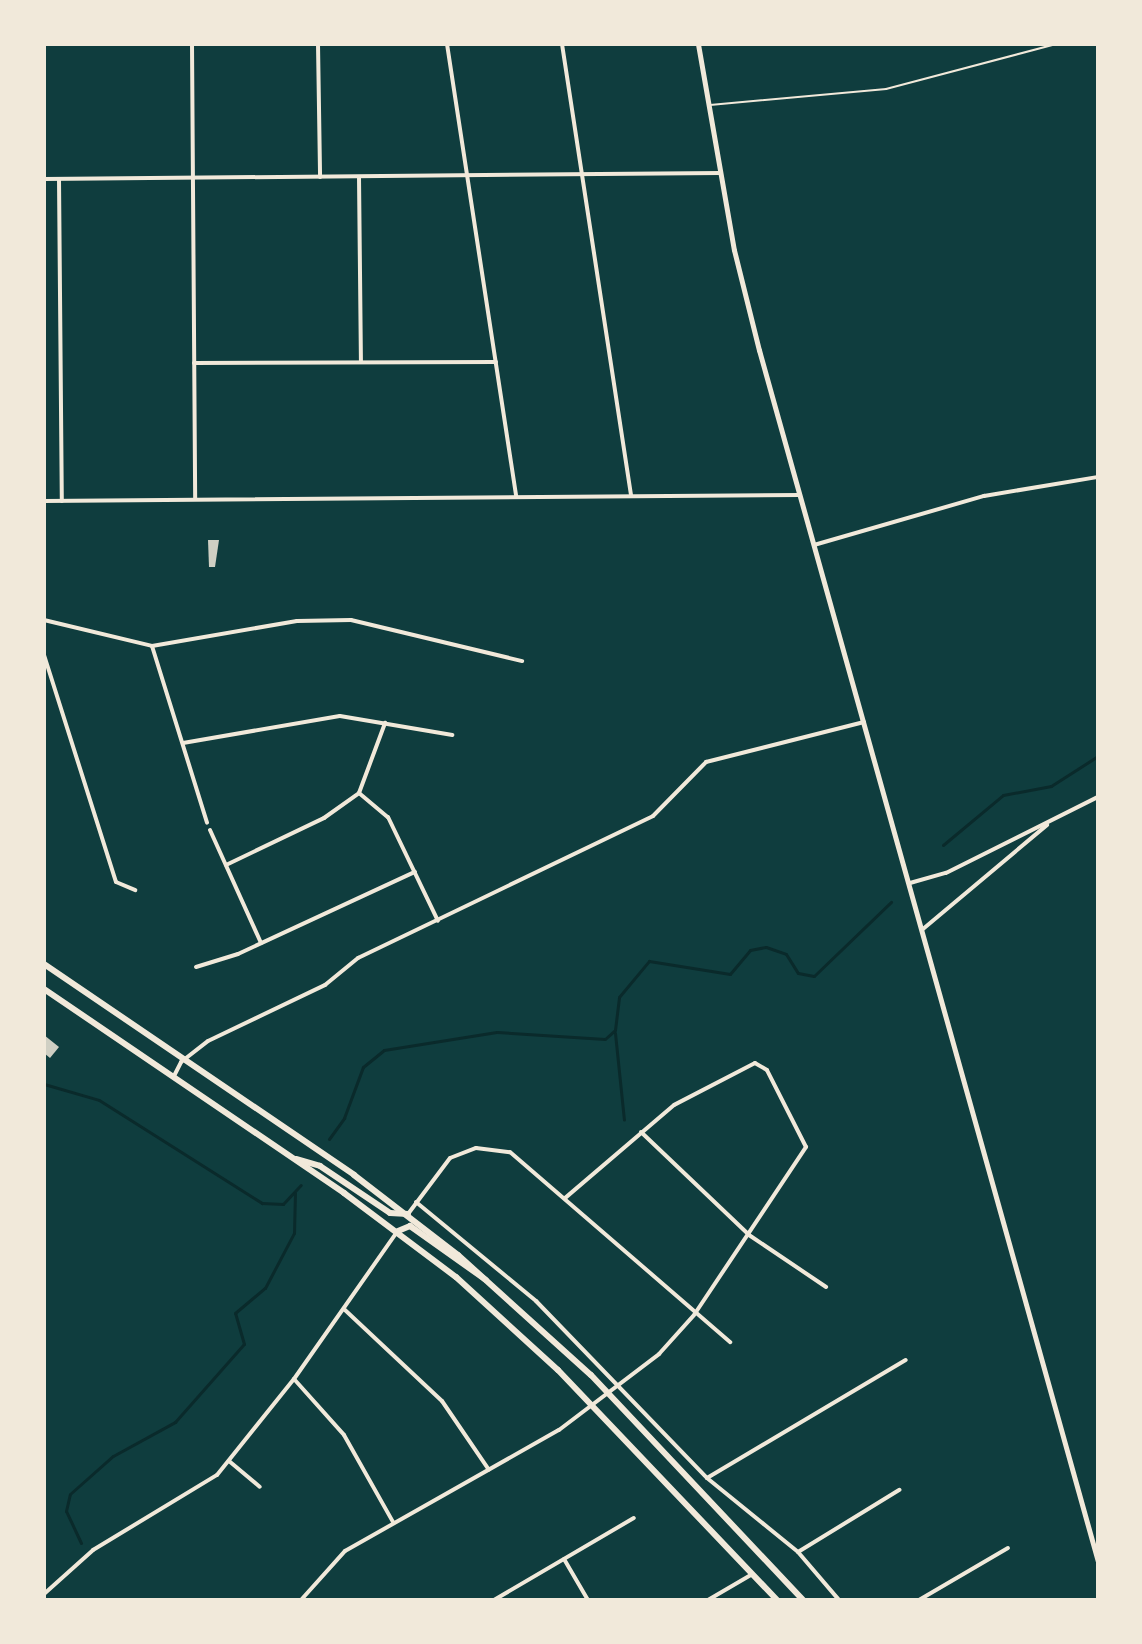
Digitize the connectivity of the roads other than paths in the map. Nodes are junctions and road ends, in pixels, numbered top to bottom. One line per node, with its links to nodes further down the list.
1 (192, 44): 13 (street)
2 (318, 44): 11 (street)
3 (447, 44): 9 (street)
4 (562, 44): 10 (street)
5 (698, 44): 7 (main road)
6 (1056, 44): 7 (lane)
7 (709, 105): 8 (main road)
8 (721, 173): 10 (street); 21 (main road)
9 (467, 175): 10 (street); 12 (street); 17 (street)
10 (582, 175): 20 (street)
11 (320, 177): 12 (street); 13 (street)
12 (359, 177): 16 (street)
13 (193, 178): 15 (street); 18 (street)
14 (44, 179): 15 (street)
15 (59, 179): 25 (street)
16 (361, 362): 17 (street); 18 (street)
17 (496, 362): 22 (street)
18 (194, 363): 23 (street)
19 (1098, 477): 26 (street)
20 (631, 495): 21 (street); 22 (street)
21 (800, 495): 26 (main road)
22 (516, 497): 23 (street)
23 (195, 499): 25 (street)
24 (44, 501): 25 (street)
25 (62, 501)
26 (814, 545): 31 (main road)
27 (44, 620): 28 (street)
28 (152, 646): 30 (street); 34 (street)
29 (44, 655): 43 (street)
30 (522, 661)
31 (864, 722): 42 (main road); 44 (street)
32 (385, 723): 33 (street); 34 (street); 35 (street)
33 (452, 735)
34 (183, 743): 38 (street)
35 (359, 793): 40 (street); 41 (street)
36 (1098, 797): 37 (street)
37 (1054, 819): 42 (street); 45 (street)
38 (207, 823)
39 (210, 830): 40 (street)
40 (226, 865): 46 (street)
41 (415, 872): 44 (street); 46 (street)
42 (910, 883): 45 (main road)
43 (135, 890)
44 (438, 921): 50 (street)
45 (923, 929): 79 (main road)
46 (261, 943): 48 (street)
47 (44, 964): 50 (main road)
48 (196, 967)
49 (44, 989): 51 (main road)
50 (181, 1062): 51 (street); 56 (main road)
51 (172, 1078): 53 (main road)
52 (641, 1132): 54 (street); 58 (street); 58 (street)
53 (293, 1159): 56 (main road); 57 (main road)
54 (565, 1198): 55 (street); 62 (street)
55 (416, 1202): 56 (street); 66 (street)
56 (408, 1214): 59 (main road)
57 (398, 1231): 59 (main road); 61 (street); 68 (main road)
58 (749, 1235): 60 (street); 62 (street)
59 (487, 1280): 67 (main road)
60 (826, 1287)
61 (345, 1310): 65 (street); 70 (street)
62 (694, 1315): 63 (street); 66 (street)
63 (730, 1342)
64 (906, 1360): 71 (street)
65 (294, 1379): 69 (street); 75 (street)
66 (622, 1385): 67 (street); 71 (street)
67 (610, 1395): 68 (street); 87 (main road)
68 (593, 1407): 70 (street); 80 (main road)
69 (229, 1461): 72 (street); 81 (street)
70 (489, 1470): 75 (street)
71 (707, 1478): 77 (street)
72 (260, 1487)
73 (899, 1490): 77 (street)
74 (634, 1518): 78 (street)
75 (393, 1522): 82 (street)
76 (1008, 1548): 89 (street)
77 (798, 1552): 88 (street)
78 (564, 1559): 83 (street); 84 (street)
79 (1098, 1562)
80 (752, 1575): 85 (street); 86 (main road)
81 (44, 1594)
82 (301, 1600)
83 (494, 1600)
84 (588, 1600)
85 (708, 1600)
86 (777, 1600)
87 (803, 1600)
88 (839, 1600)
89 (919, 1600)

